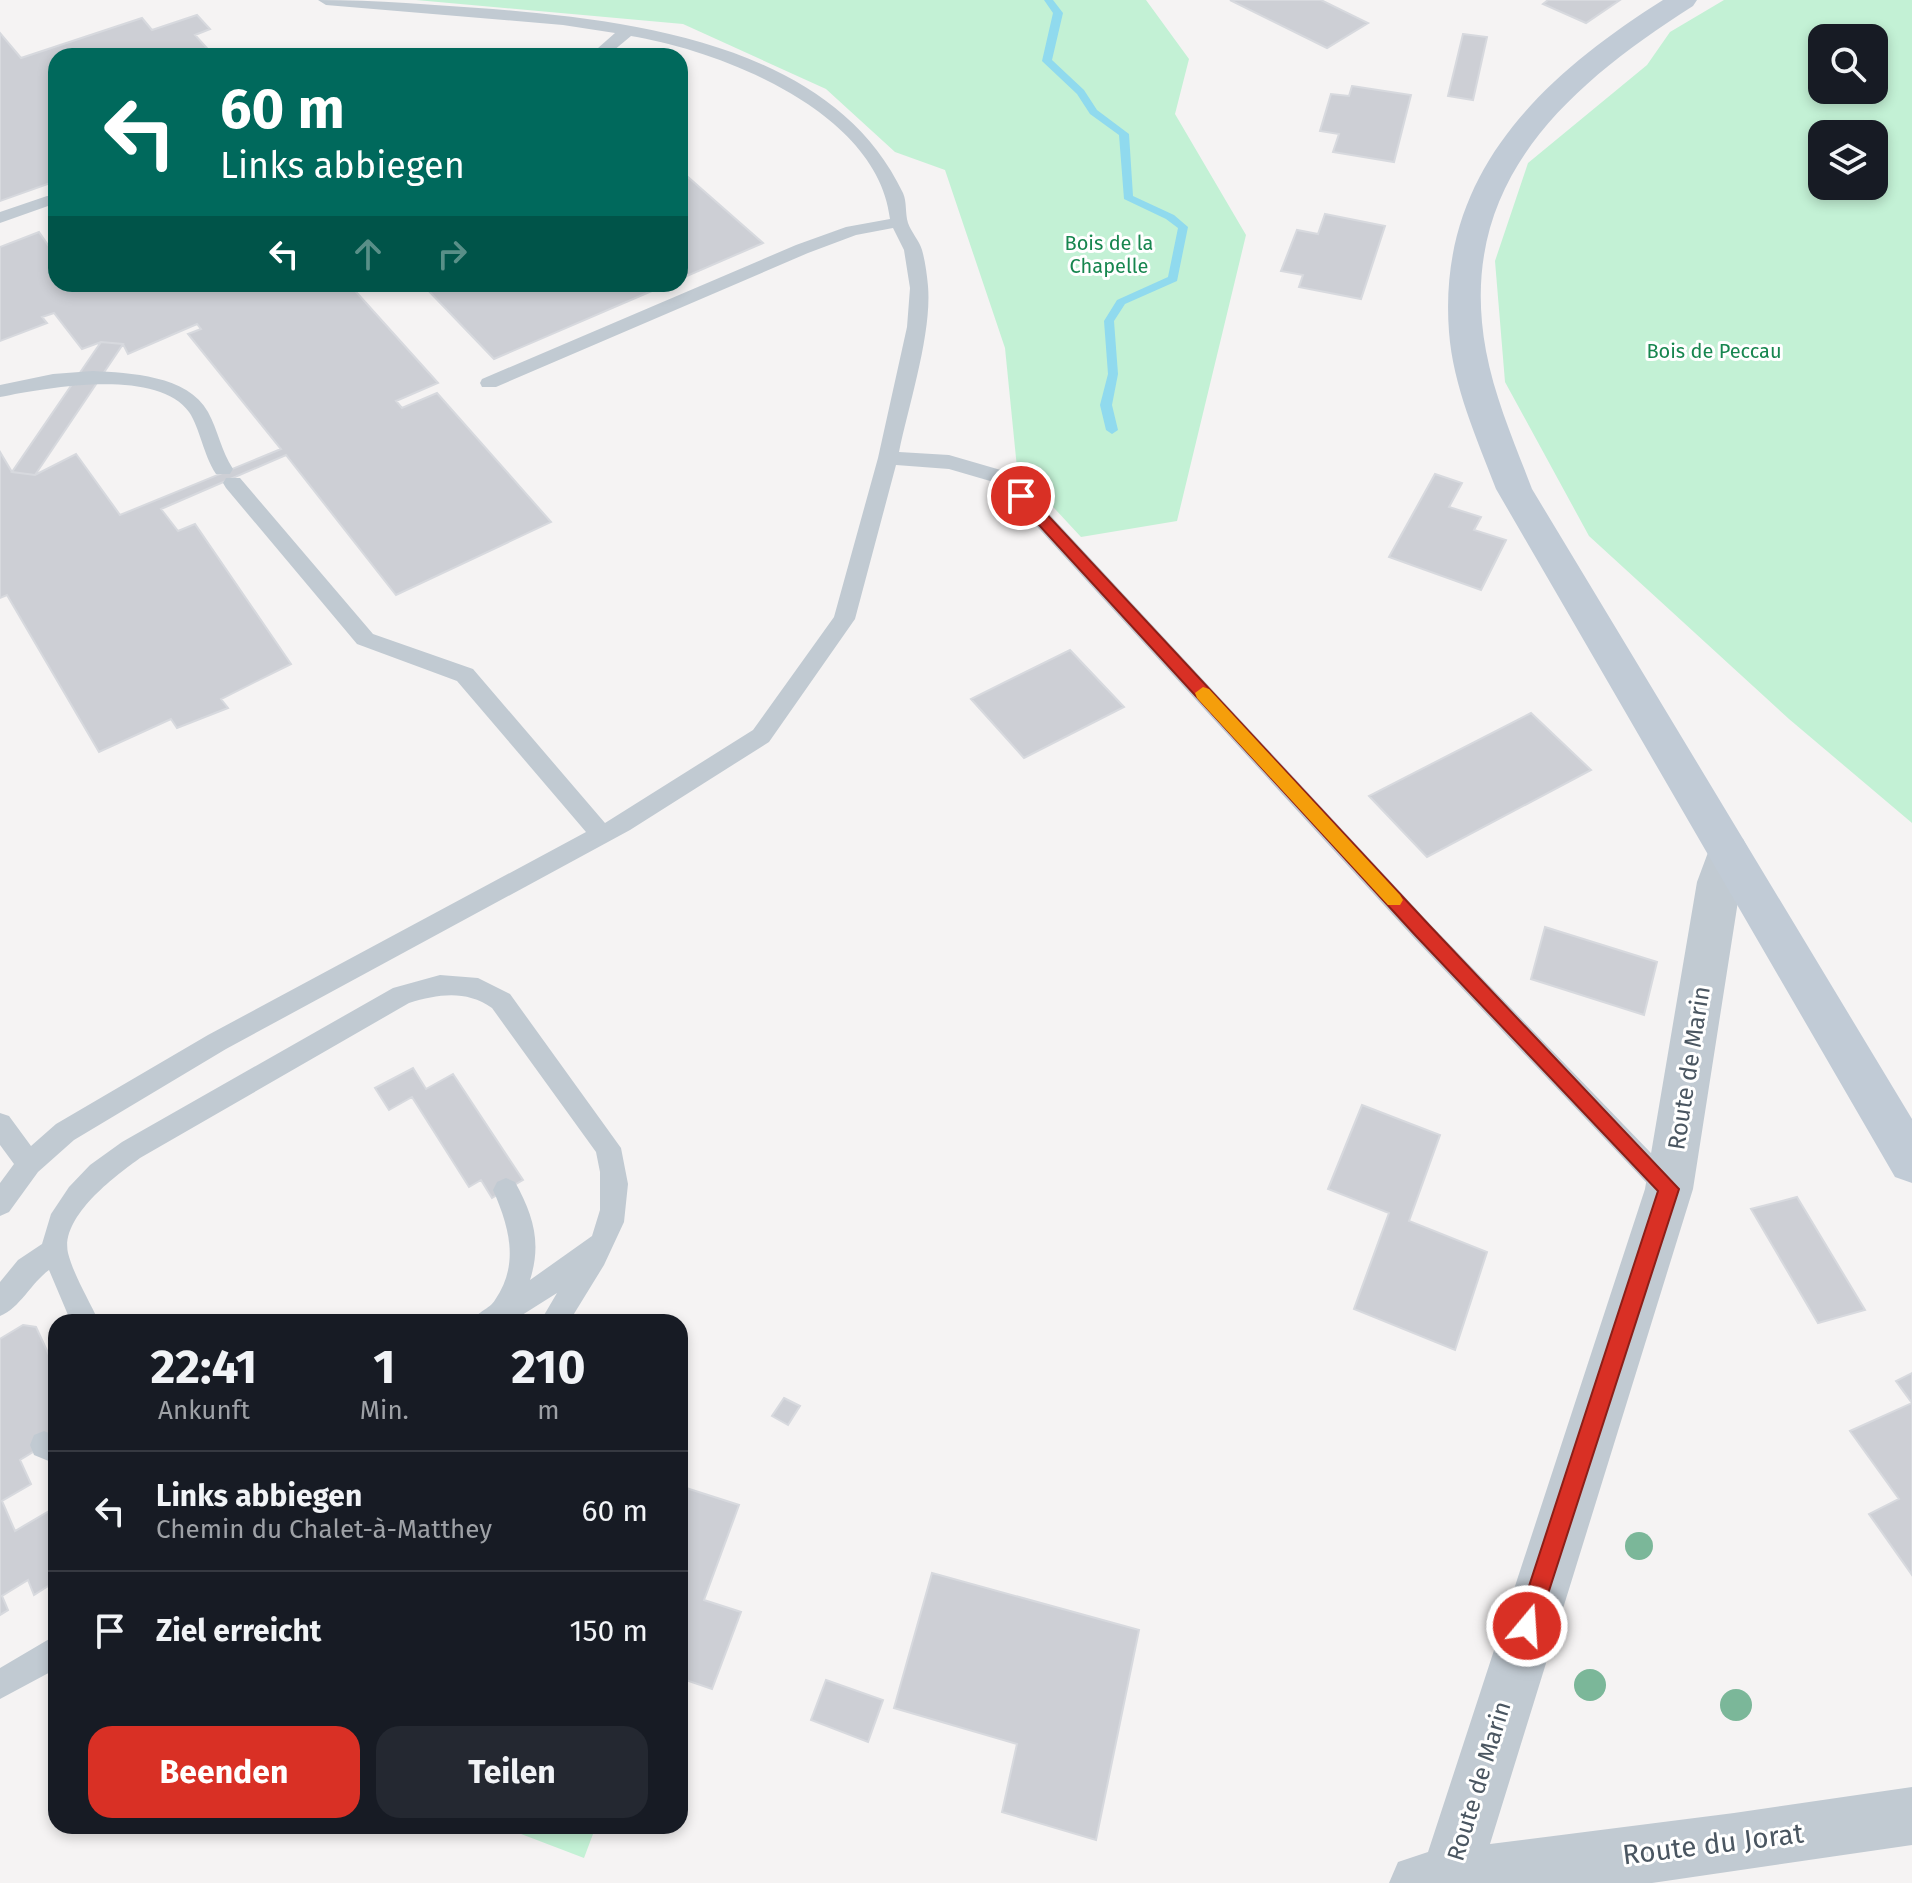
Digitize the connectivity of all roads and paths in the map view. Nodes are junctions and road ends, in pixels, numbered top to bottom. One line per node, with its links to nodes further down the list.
1 (326, 0): 3 (lane)
2 (1683, 0): 12 (main road)
3 (630, 29): 4 (lane); 7 (lane)
4 (607, 48)
5 (48, 201): 6 (lane)
6 (0, 218)
7 (899, 222): 8 (lane); 10 (lane)
8 (489, 383)
9 (0, 391): 11 (lane)
10 (888, 458): 11 (lane); 16 (lane)
11 (601, 834): 15 (lane)
12 (1728, 851): 14 (main road); 16 (street, Route de Marin)
13 (0, 1124): 15 (lane)
14 (1912, 1162)
15 (29, 1164): 18 (lane)
16 (1669, 1189): 29 (street, Route de Marin)
17 (506, 1190): 23 (lane)
18 (0, 1204)
19 (601, 1247): 20 (lane); 24 (lane); 25 (lane)
20 (54, 1251): 21 (lane); 22 (lane)
21 (0, 1303)
22 (82, 1314)
23 (497, 1314)
24 (499, 1314)
25 (559, 1314)
26 (48, 1656): 27 (lane)
27 (0, 1684)
28 (1912, 1816): 29 (street, Route du Jorat)
29 (1435, 1880)

